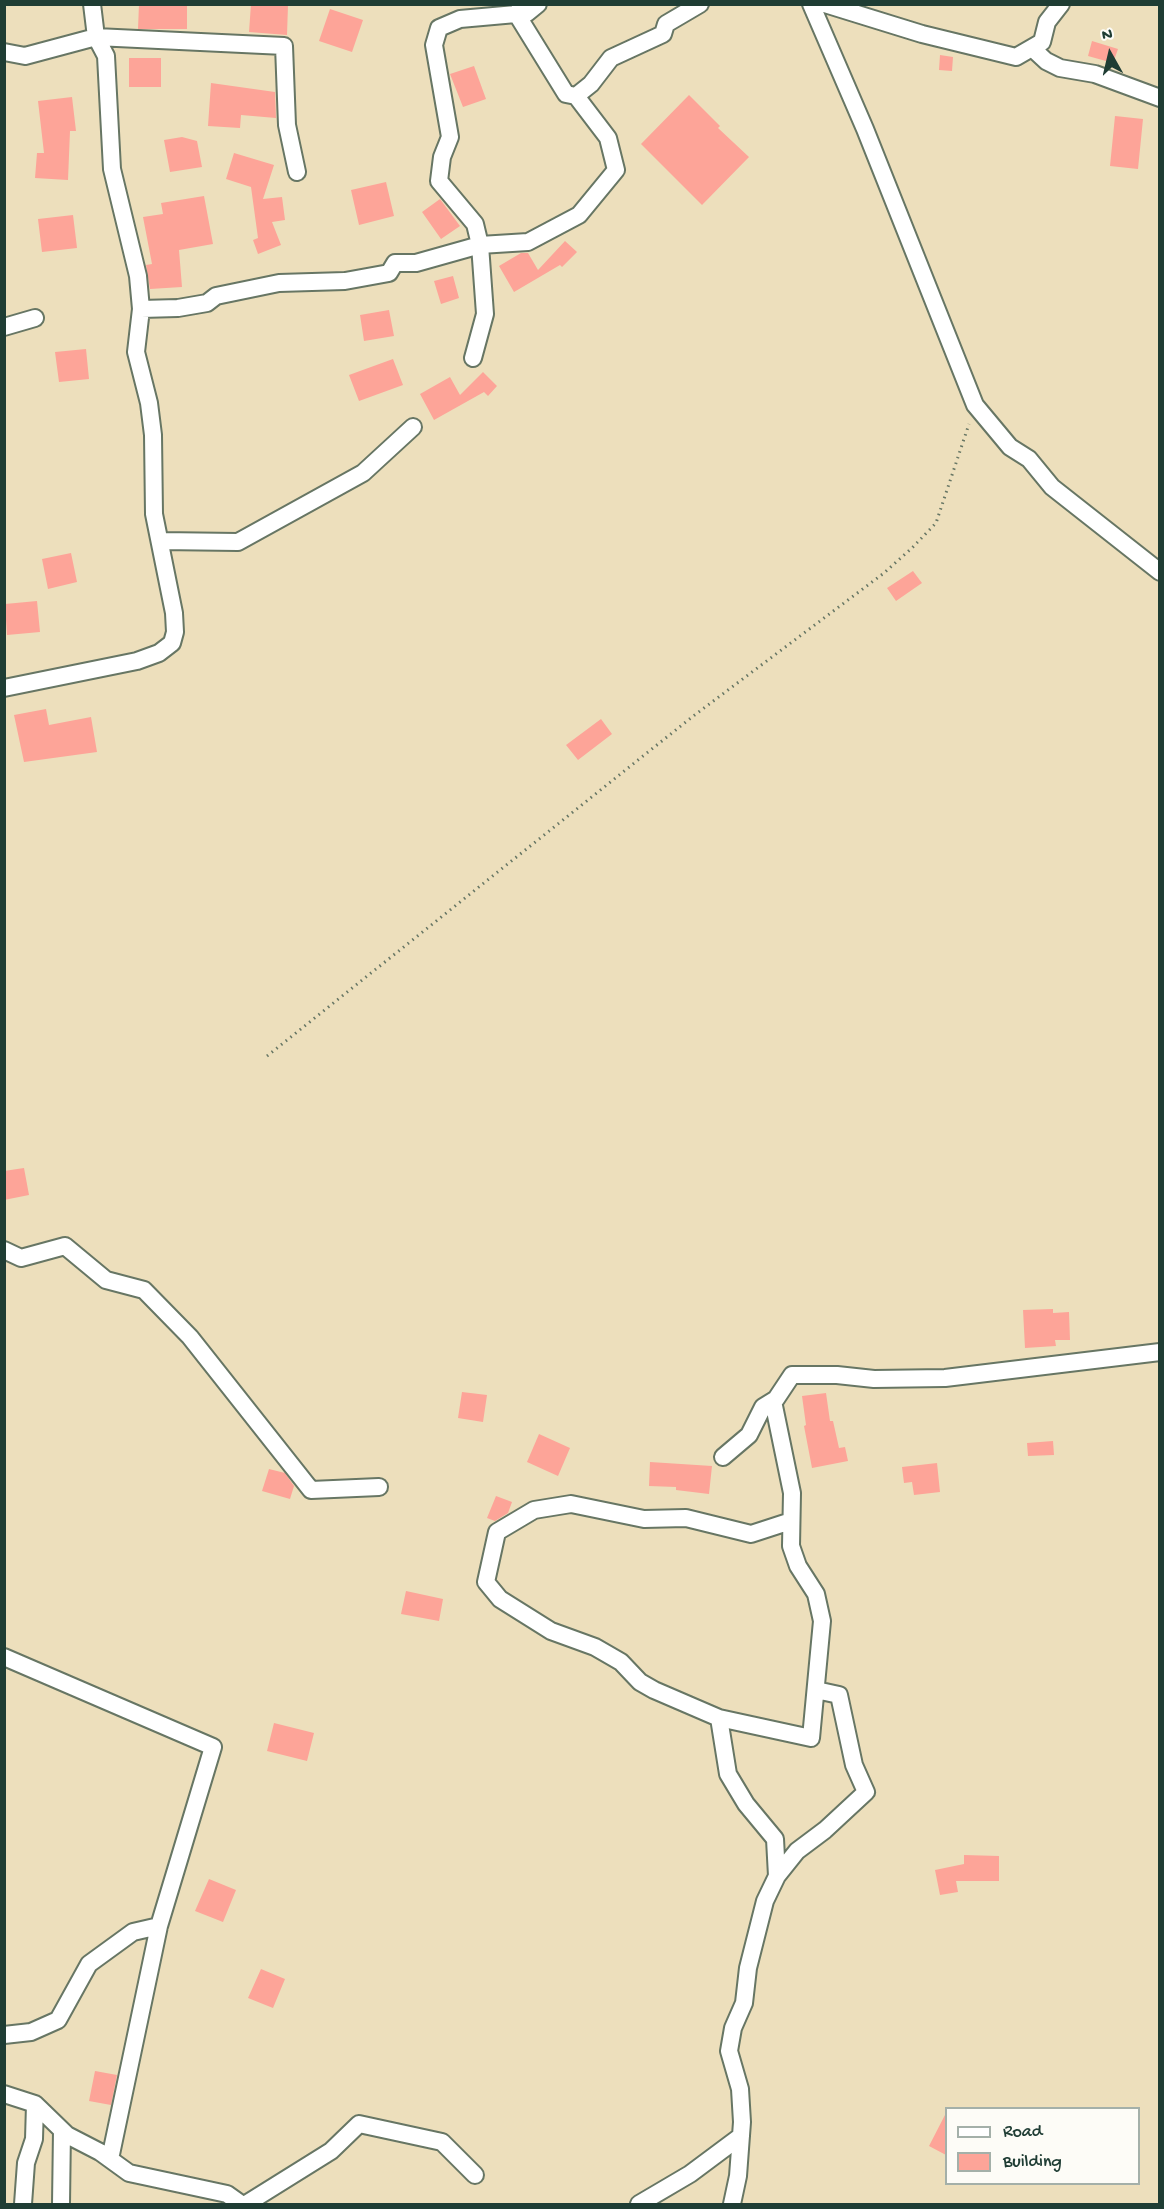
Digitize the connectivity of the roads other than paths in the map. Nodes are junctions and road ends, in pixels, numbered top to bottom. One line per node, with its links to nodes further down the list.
1 (92, 4): 8 (street)
2 (538, 4): 7 (street)
3 (700, 4): 11 (street)
4 (810, 4): 21 (street)
5 (825, 4): 9 (street)
6 (1061, 4): 9 (street)
7 (516, 13): 11 (street); 14 (street)
8 (96, 37): 10 (street); 13 (street); 15 (street)
9 (1032, 48): 12 (street)
10 (4, 52)
11 (576, 96): 14 (street)
12 (1160, 98)
13 (297, 172)
14 (480, 245): 15 (street); 18 (street)
15 (141, 309): 20 (street)
16 (35, 318): 17 (street)
17 (4, 327)
18 (473, 358)
19 (413, 427): 20 (street)
20 (160, 541): 22 (street)
21 (1160, 572)
22 (4, 688)
23 (4, 1250): 27 (street)
24 (1160, 1352): 25 (street)
25 (773, 1401): 26 (street); 28 (street)
26 (723, 1458)
27 (379, 1487)
28 (791, 1521): 30 (street); 31 (street)
29 (4, 1657): 33 (street)
30 (816, 1690): 31 (street); 32 (street)
31 (719, 1718): 32 (street)
32 (777, 1876): 38 (street)
33 (159, 1926): 34 (street); 39 (street)
34 (4, 2034)
35 (4, 2094): 36 (street)
36 (35, 2104): 37 (street); 41 (street)
37 (62, 2130): 39 (street); 42 (street)
38 (741, 2136): 45 (street); 46 (street)
39 (110, 2159): 43 (street)
40 (474, 2175): 44 (street)
41 (23, 2205)
42 (61, 2205)
43 (241, 2205)
44 (246, 2205)
45 (639, 2205)
46 (732, 2205)

